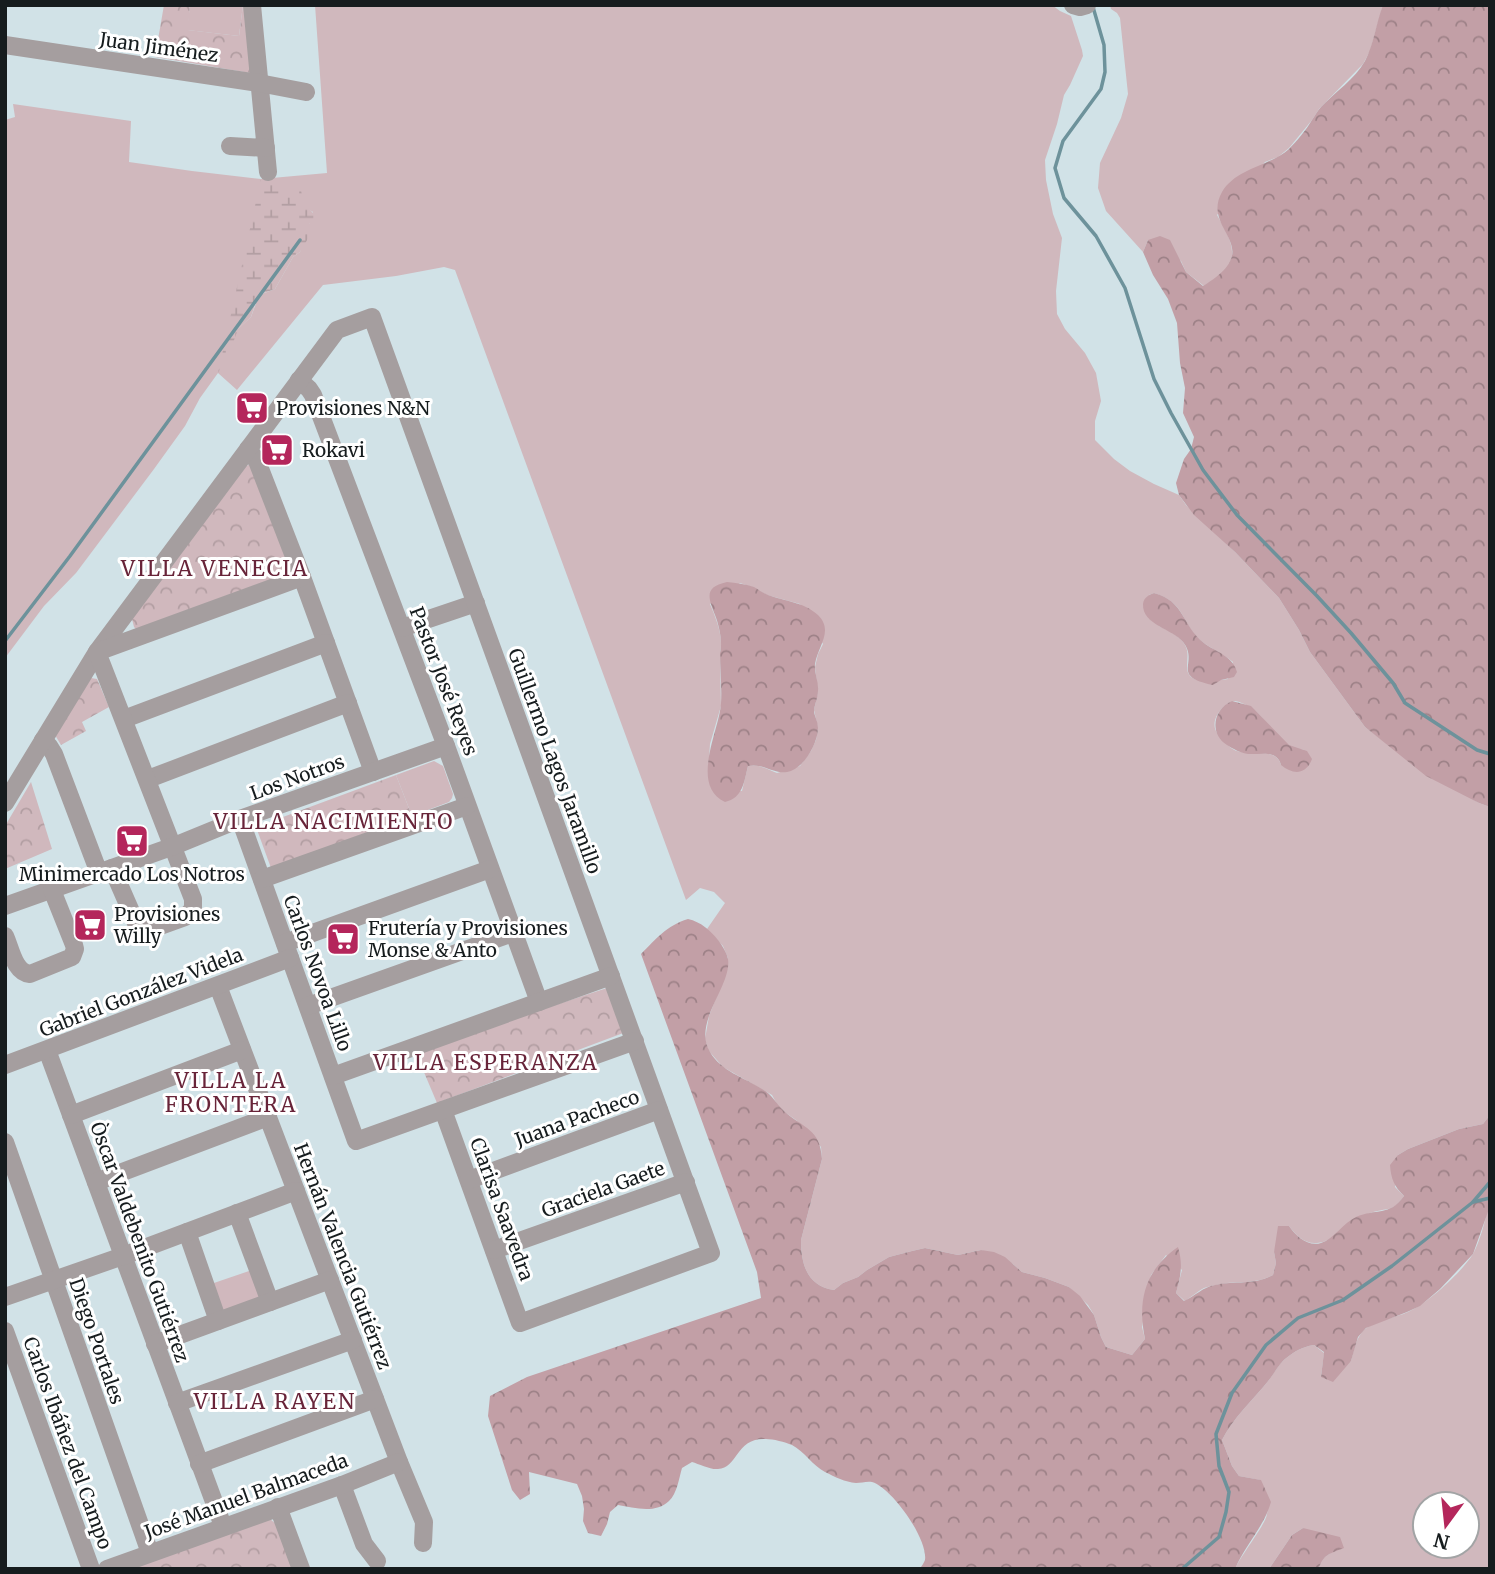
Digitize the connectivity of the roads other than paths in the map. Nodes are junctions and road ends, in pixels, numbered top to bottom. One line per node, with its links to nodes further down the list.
1 (252, 5): 3 (street)
2 (5, 45): 3 (street, Juan Jiménez)
3 (260, 83): 4 (street, Juan Jiménez); 6 (street)
4 (306, 92)
5 (230, 146): 6 (street)
6 (266, 148): 7 (street)
7 (268, 172)
8 (299, 380): 9 (street); 11 (street, Guillermo Lagos Jaramillo); 12 (street, Pastor José Reyes)
9 (248, 449): 10 (street); 14 (street)
10 (302, 577): 13 (street); 14 (street)
11 (476, 603): 12 (street); 33 (street, Guillermo Lagos Jaramillo)
12 (402, 628): 18 (street, Pastor José Reyes)
13 (326, 643): 15 (street); 16 (street)
14 (97, 652): 16 (street); 17 (street)
15 (348, 703): 19 (street); 20 (street)
16 (124, 719): 20 (street)
17 (43, 740): 21 (street); 26 (street)
18 (446, 746): 19 (street, Los Notros); 22 (street, Pastor José Reyes)
19 (373, 772): 23 (street, Los Notros)
20 (148, 779): 24 (street)
21 (5, 803)
22 (467, 806): 25 (street, Pastor José Reyes); 27 (street)
23 (240, 819): 24 (street, Los Notros); 27 (street, Carlos Novoa Lillo)
24 (174, 846): 26 (street, Los Notros); 26 (street)
25 (490, 869): 30 (street, Pastor José Reyes); 32 (street, Gabriel González Videla)
26 (106, 871): 28 (street, Los Notros)
27 (262, 879): 32 (street, Carlos Novoa Lillo)
28 (52, 890): 29 (street, Los Notros); 31 (street)
29 (5, 906)
30 (513, 933): 35 (street, Pastor José Reyes); 36 (street)
31 (5, 936)
32 (288, 951): 34 (street, Gabriel González Videla); 36 (street, Carlos Novoa Lillo)
33 (611, 976): 35 (street); 37 (street, Guillermo Lagos Jaramillo)
34 (218, 986): 38 (street, Gabriel González Videla); 39 (street, Hernán Valencia Gutiérrez)
35 (539, 1002): 41 (street)
36 (308, 1006): 41 (street, Carlos Novoa Lillo)
37 (635, 1041): 42 (street); 43 (street, Guillermo Lagos Jaramillo)
38 (47, 1050): 40 (street, Gabriel González Videla); 44 (street, Òscar Valdebenito Gutiérrez)
39 (242, 1050): 44 (street); 45 (street, Hernán Valencia Gutiérrez)
40 (5, 1065)
41 (333, 1076): 42 (street, Carlos Novoa Lillo)
42 (443, 1110): 47 (street, Clarisa Saavedra)
43 (660, 1110): 47 (street, Juana Pacheco); 49 (street, Guillermo Lagos Jaramillo)
44 (71, 1115): 48 (street, Òscar Valdebenito Gutiérrez)
45 (268, 1117): 48 (street); 50 (street, Hernán Valencia Gutiérrez)
46 (5, 1142): 55 (street, Diego Portales)
47 (468, 1180): 53 (street, Clarisa Saavedra)
48 (96, 1182): 54 (street, Òscar Valdebenito Gutiérrez)
49 (685, 1182): 53 (street, Graciela Gaete); 60 (street, Guillermo Lagos Jaramillo)
50 (296, 1191): 51 (street); 56 (street, Hernán Valencia Gutiérrez)
51 (237, 1213): 52 (street); 58 (street)
52 (187, 1231): 54 (street); 59 (street)
53 (494, 1250): 60 (street, Clarisa Saavedra)
54 (123, 1256): 55 (street); 63 (street, Òscar Valdebenito Gutiérrez)
55 (54, 1280): 57 (street); 72 (street, Diego Portales)
56 (330, 1280): 58 (street); 62 (street, Hernán Valencia Gutiérrez)
57 (5, 1297)
58 (270, 1302): 59 (street)
59 (218, 1321): 63 (street)
60 (520, 1323)
61 (5, 1331): 74 (street, Carlos Ibáñez del Campo)
62 (353, 1340): 64 (street, Hernán Valencia Gutiérrez); 65 (street)
63 (155, 1345): 65 (street, Òscar Valdebenito Gutiérrez)
64 (375, 1399): 66 (street, Hernán Valencia Gutiérrez); 67 (street)
65 (177, 1404): 67 (street, Òscar Valdebenito Gutiérrez)
66 (399, 1462): 68 (street, José Manuel Balmaceda); 71 (street, Hernán Valencia Gutiérrez)
67 (199, 1464): 70 (street, Òscar Valdebenito Gutiérrez)
68 (342, 1485): 69 (street, José Manuel Balmaceda); 73 (street)
69 (278, 1507): 70 (street, José Manuel Balmaceda); 76 (street)
70 (223, 1527): 72 (street, José Manuel Balmaceda)
71 (423, 1544)
72 (150, 1553): 75 (street, José Manuel Balmaceda)
73 (377, 1560)
74 (91, 1569)
75 (107, 1569)
76 (300, 1569)

